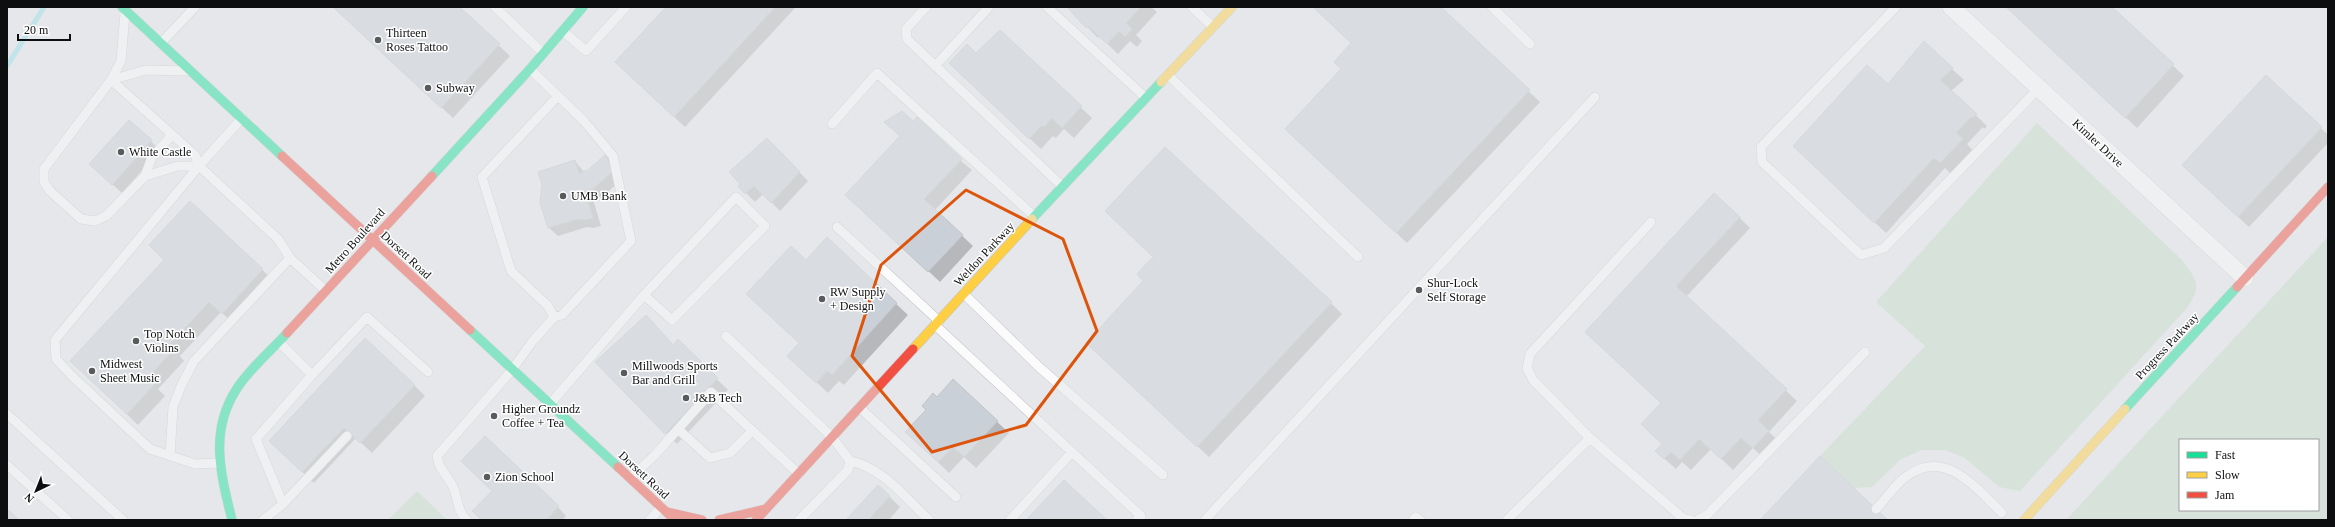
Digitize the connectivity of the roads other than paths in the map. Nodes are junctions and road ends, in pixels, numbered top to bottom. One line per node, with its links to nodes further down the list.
1 (194, 7): 18 (lane)
2 (495, 7): 20 (lane)
3 (566, 7): 15 (lane)
4 (583, 7): 15 (street, Metro Boulevard)
5 (626, 7): 17 (lane)
6 (926, 7): 21 (lane)
7 (989, 7): 21 (lane)
8 (1047, 7): 29 (lane)
9 (1192, 7): 16 (lane)
10 (1232, 7): 16 (street, Weldon Parkway)
11 (1492, 7): 19 (lane)
12 (1896, 7): 26 (lane)
13 (1950, 7): 26 (street, Kimler Drive)
14 (124, 9): 18 (street, Dorsett Road); 25 (lane)
15 (575, 15): 17 (street, Metro Boulevard)
16 (1213, 27): 24 (street, Weldon Parkway)
17 (562, 30): 20 (street, Metro Boulevard)
18 (161, 43): 23 (street, Dorsett Road)
19 (1530, 44)
20 (542, 52): 22 (street, Metro Boulevard)
21 (935, 66): 35 (lane)
22 (530, 69): 27 (lane); 40 (street, Metro Boulevard)
23 (192, 72): 25 (lane); 30 (street, Dorsett Road)
24 (1168, 75): 29 (street, Weldon Parkway); 41 (lane)
25 (111, 80): 32 (lane); 34 (lane)
26 (2039, 88): 43 (street, Kimler Drive)
27 (558, 96): 47 (lane); 47 (lane)
28 (1595, 97): 91 (lane)
29 (1146, 98): 35 (street, Weldon Parkway)
30 (242, 118): 33 (lane); 40 (street, Dorsett Road)
31 (832, 124): 37 (lane)
32 (172, 135): 33 (lane); 34 (lane)
33 (199, 166): 34 (lane); 42 (lane); 64 (lane)
34 (145, 176)
35 (1062, 186): 37 (street, Weldon Parkway)
36 (2328, 187): 43 (street, Progress Parkway)
37 (1034, 216): 45 (street, Weldon Parkway)
38 (1651, 222): 62 (lane)
39 (837, 227): 48 (lane)
40 (372, 240): 44 (street, Metro Boulevard); 52 (street, Dorsett Road)
41 (1358, 256)
42 (290, 258): 44 (lane); 64 (lane)
43 (2245, 278): 97 (street, Progress Parkway)
44 (326, 291): 50 (street, Metro Boulevard)
45 (964, 294): 48 (street, Weldon Parkway); 69 (lane)
46 (644, 295): 46 (lane); 55 (lane)
47 (554, 316): 52 (lane)
48 (937, 323): 56 (street, Weldon Parkway); 63 (lane)
49 (726, 336): 61 (lane)
50 (279, 342): 54 (lane); 66 (street, Metro Boulevard)
51 (1865, 352): 96 (lane)
52 (512, 370): 55 (street, Dorsett Road); 81 (lane)
53 (428, 372): 54 (lane)
54 (312, 375): 72 (lane)
55 (550, 404): 70 (street, Dorsett Road)
56 (859, 407): 61 (street, Weldon Parkway); 71 (lane)
57 (7, 414): 78 (lane)
58 (678, 429): 59 (lane); 59 (lane); 70 (lane)
59 (752, 431): 68 (lane)
60 (347, 436): 72 (lane)
61 (832, 437): 65 (lane); 68 (street, Weldon Parkway)
62 (1590, 438): 94 (lane); 95 (lane)
63 (1072, 452): 89 (lane); 90 (lane)
64 (170, 456): 66 (lane)
65 (850, 461): 87 (lane); 88 (lane)
66 (218, 463): 79 (street, Metro Boulevard)
67 (7, 465): 77 (lane)
68 (798, 474): 75 (street, Weldon Parkway)
69 (1163, 475)
70 (630, 478): 74 (street, Dorsett Road)
71 (956, 497)
72 (283, 504): 80 (lane)
73 (1876, 509): 76 (lane)
74 (664, 510): 82 (lane); 83 (street, Dorsett Road); 84 (street)
75 (768, 512): 85 (street); 86 (street, Weldon Parkway)
76 (2002, 513)
77 (68, 520)
78 (123, 520)
79 (232, 520)
80 (263, 520)
81 (467, 520)
82 (650, 520)
83 (675, 520)
84 (702, 520)
85 (719, 520)
86 (756, 520)
87 (799, 520)
88 (929, 520)
89 (1010, 520)
90 (1137, 520)
91 (1205, 520)
92 (1413, 520): 93 (lane)
93 (1420, 520)
94 (1507, 520)
95 (1691, 520)
96 (1698, 520)
97 (2024, 520)

